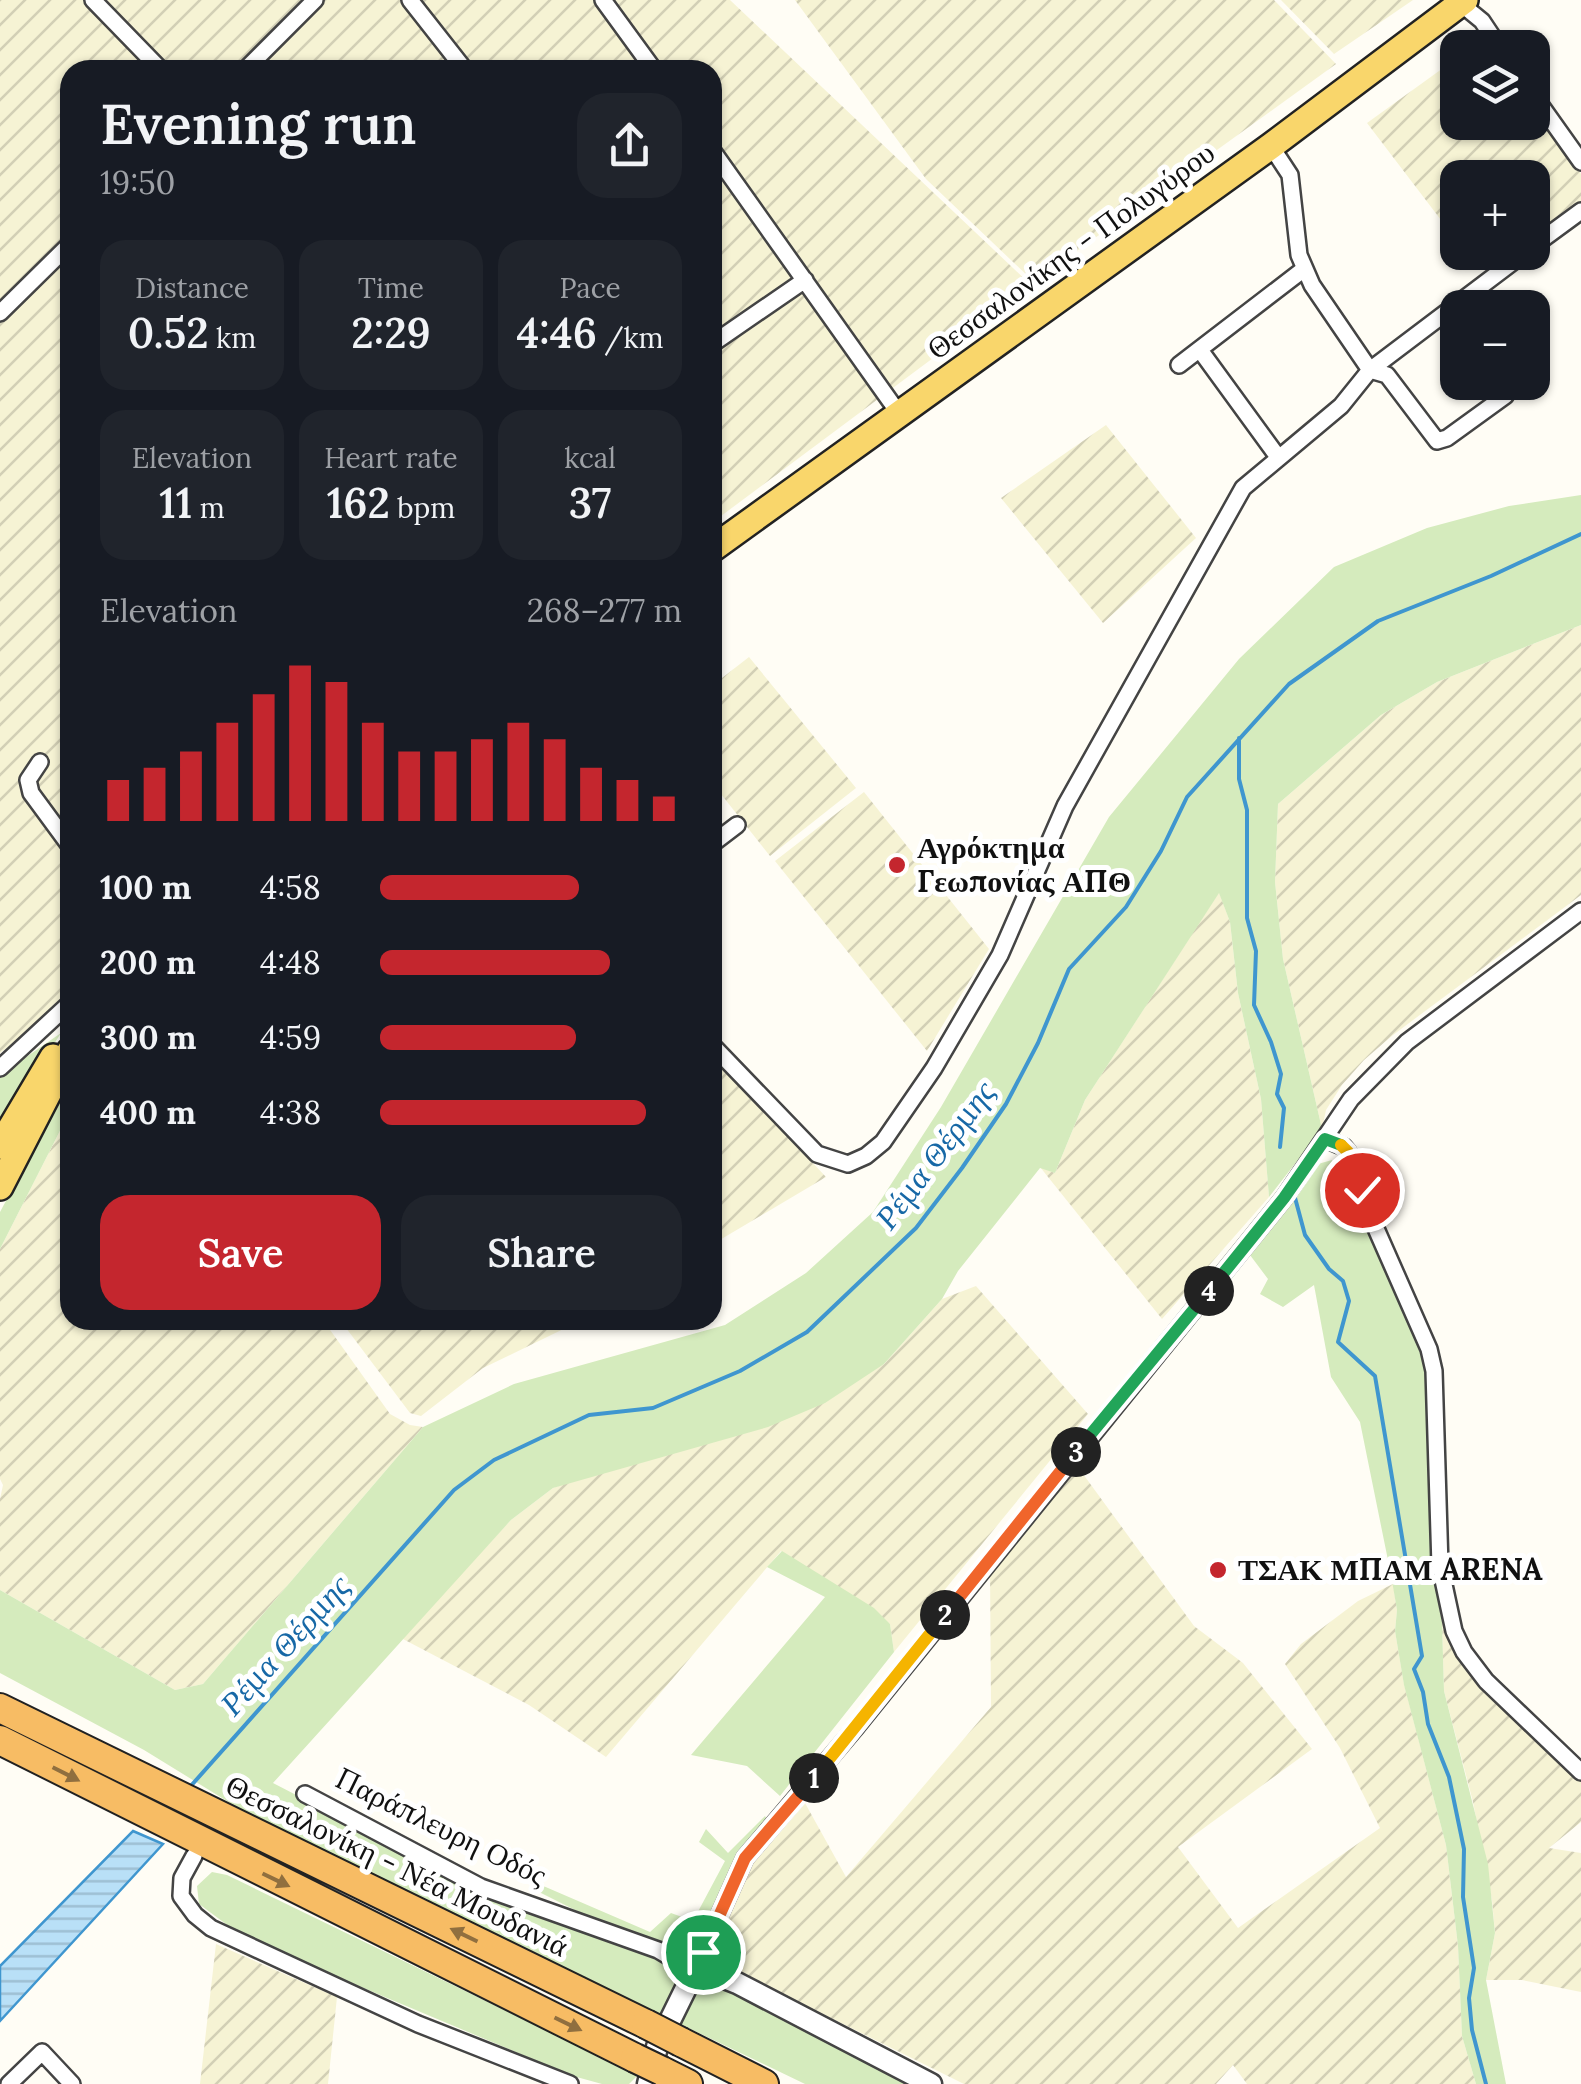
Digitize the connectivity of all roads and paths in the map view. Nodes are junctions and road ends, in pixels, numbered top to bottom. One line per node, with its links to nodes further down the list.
1 (94, 0): 7 (street)
2 (315, 0): 8 (street)
3 (410, 0): 9 (street)
4 (602, 0): 10 (street)
5 (1462, 2): 6 (street); 12 (main road, Θεσσαλονίκης - Πολυγύρου)
6 (1488, 30)
7 (151, 60)
8 (255, 60)
9 (457, 60)
10 (647, 60)
11 (1550, 119): 13 (street)
12 (1270, 146): 18 (street); 29 (main road, Θεσσαλονίκης - Πολυγύρου)
13 (1581, 162)
14 (722, 164): 20 (street)
15 (1581, 211): 16 (street)
16 (1550, 234)
17 (60, 254): 22 (street)
18 (1304, 269): 25 (street); 27 (street)
19 (1504, 270): 21 (street)
20 (804, 280): 24 (street); 29 (street)
21 (1478, 290)
22 (0, 313)
23 (1440, 320): 27 (street)
24 (722, 337)
25 (1200, 350): 26 (street); 30 (street)
26 (1179, 366)
27 (1370, 370): 28 (street); 30 (street)
28 (1500, 400)
29 (900, 415): 31 (main road, Θεσσαλονίκης - Πολυγύρου)
30 (1278, 457): 39 (street)
31 (722, 543)
32 (40, 762): 34 (street)
33 (737, 826): 35 (street)
34 (60, 833)
35 (722, 837)
36 (1581, 911): 42 (street)
37 (60, 1013): 40 (street)
38 (60, 1048): 43 (main road)
39 (722, 1055)
40 (0, 1068)
41 (60, 1070): 44 (main road)
42 (1325, 1139): 49 (street); 52 (street)
43 (0, 1146)
44 (0, 1187)
45 (0, 1696): 48 (highway)
46 (0, 1708): 48 (highway, Θεσσαλονίκη - Νέα Μουδανιά)
47 (0, 1740): 51 (highway, one-way to 51)
48 (76, 1746): 58 (highway, Θεσσαλονίκη - Νέα Μουδανιά, one-way to 48, bridge)
49 (1581, 1772)
50 (305, 1794): 52 (street, Παράπλευρη Οδός)
51 (192, 1846): 53 (highway, one-way to 53, bridge); 56 (street)
52 (700, 1975): 53 (street); 59 (street, Παράπλευρη Οδός)
53 (655, 2078): 57 (highway)
54 (9, 2084): 55 (street)
55 (72, 2084)
56 (570, 2084)
57 (688, 2084)
58 (764, 2084)
59 (931, 2084)

